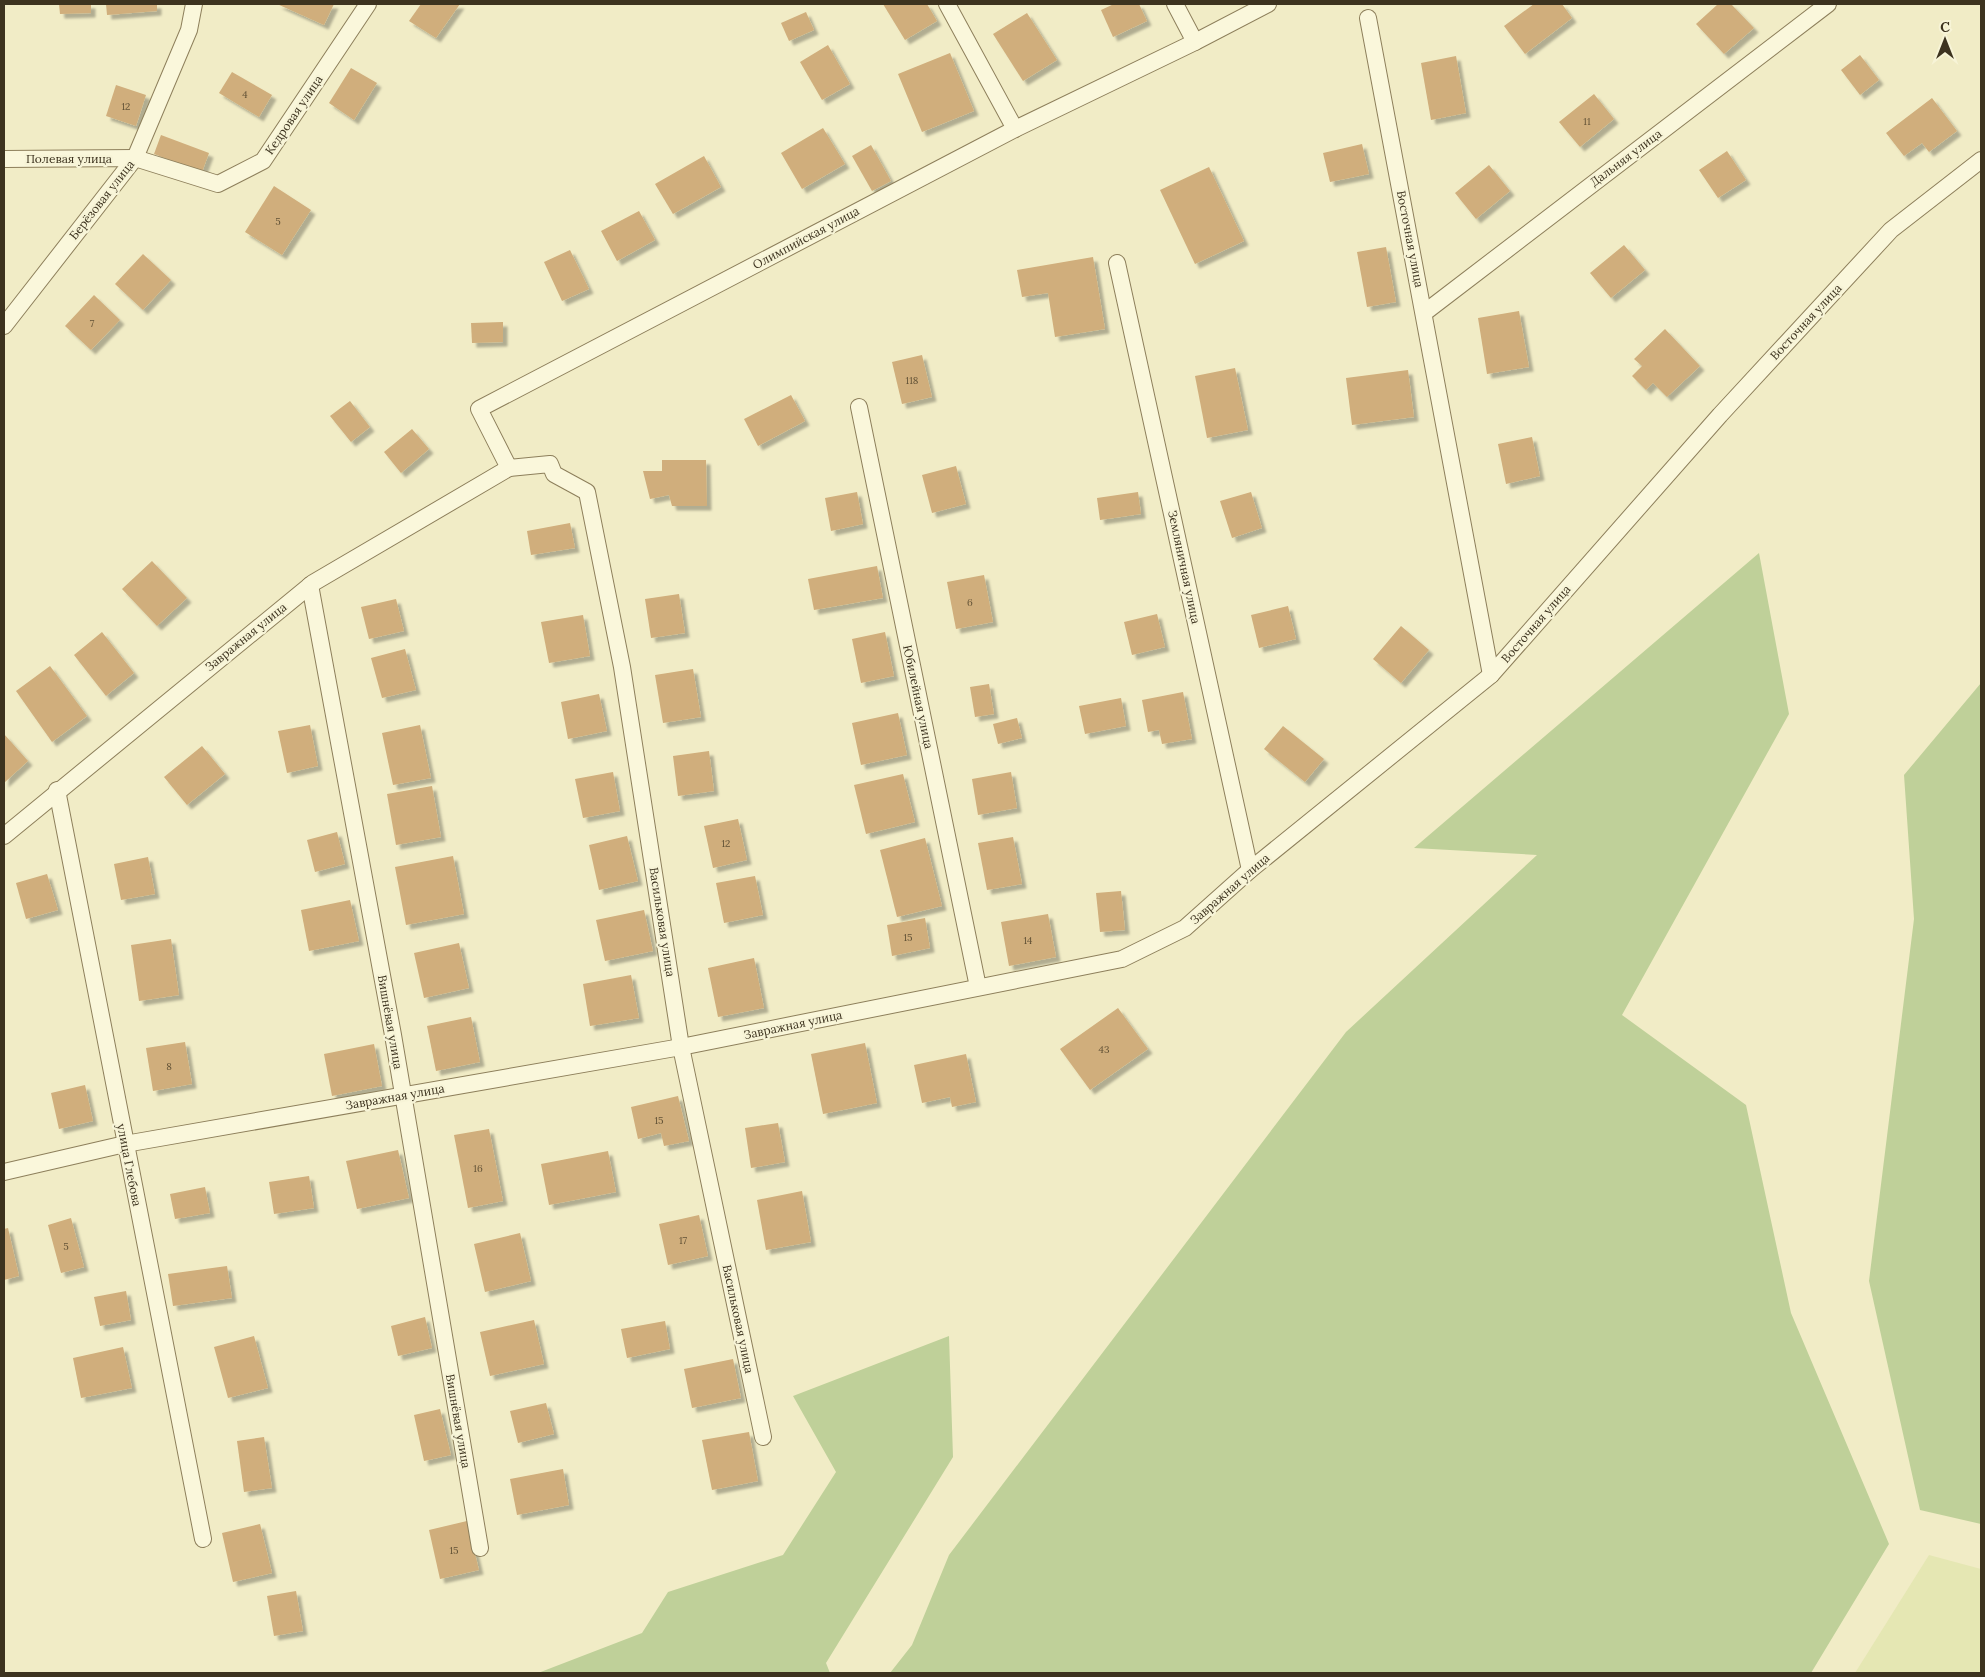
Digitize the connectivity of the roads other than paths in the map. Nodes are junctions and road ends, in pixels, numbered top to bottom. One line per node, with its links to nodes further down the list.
1 (194, 4): 10 (street, Берёзовая улица)
2 (368, 4): 10 (street, Кедровая улица)
3 (947, 4): 9 (street)
4 (1175, 4): 8 (street)
5 (1268, 4): 8 (street, Олимпийская улица)
6 (1828, 4): 14 (street, Дальняя улица)
7 (1368, 18): 14 (street, Восточная улица)
8 (1195, 42): 9 (street, Олимпийская улица)
9 (1015, 130): 17 (street, Олимпийская улица)
10 (135, 158): 11 (street, Полевая улица); 15 (street, Берёзовая улица)
11 (4, 159)
12 (1981, 160): 19 (street, Восточная улица)
13 (1117, 263): 22 (street, Земляничная улица)
14 (1424, 313): 19 (street, Восточная улица)
15 (4, 326)
16 (859, 407): 23 (street, Юбилейная улица)
17 (509, 468): 18 (street, Завражная улица); 24 (street, Васильковая улица)
18 (310, 585): 20 (street, Завражная улица); 25 (street, Вишнёвая улица)
19 (1491, 674): 22 (street, Завражная улица)
20 (57, 790): 21 (street, Завражная улица); 26 (street, улица Глебова)
21 (4, 836)
22 (1250, 870): 23 (street, Завражная улица)
23 (978, 987): 24 (street, Завражная улица)
24 (681, 1048): 25 (street, Завражная улица); 28 (street, Васильковая улица)
25 (403, 1096): 26 (street, Завражная улица); 30 (street, Вишнёвая улица)
26 (125, 1144): 27 (street, Завражная улица); 29 (street, улица Глебова)
27 (4, 1172)
28 (763, 1437)
29 (203, 1539)
30 (480, 1548)

